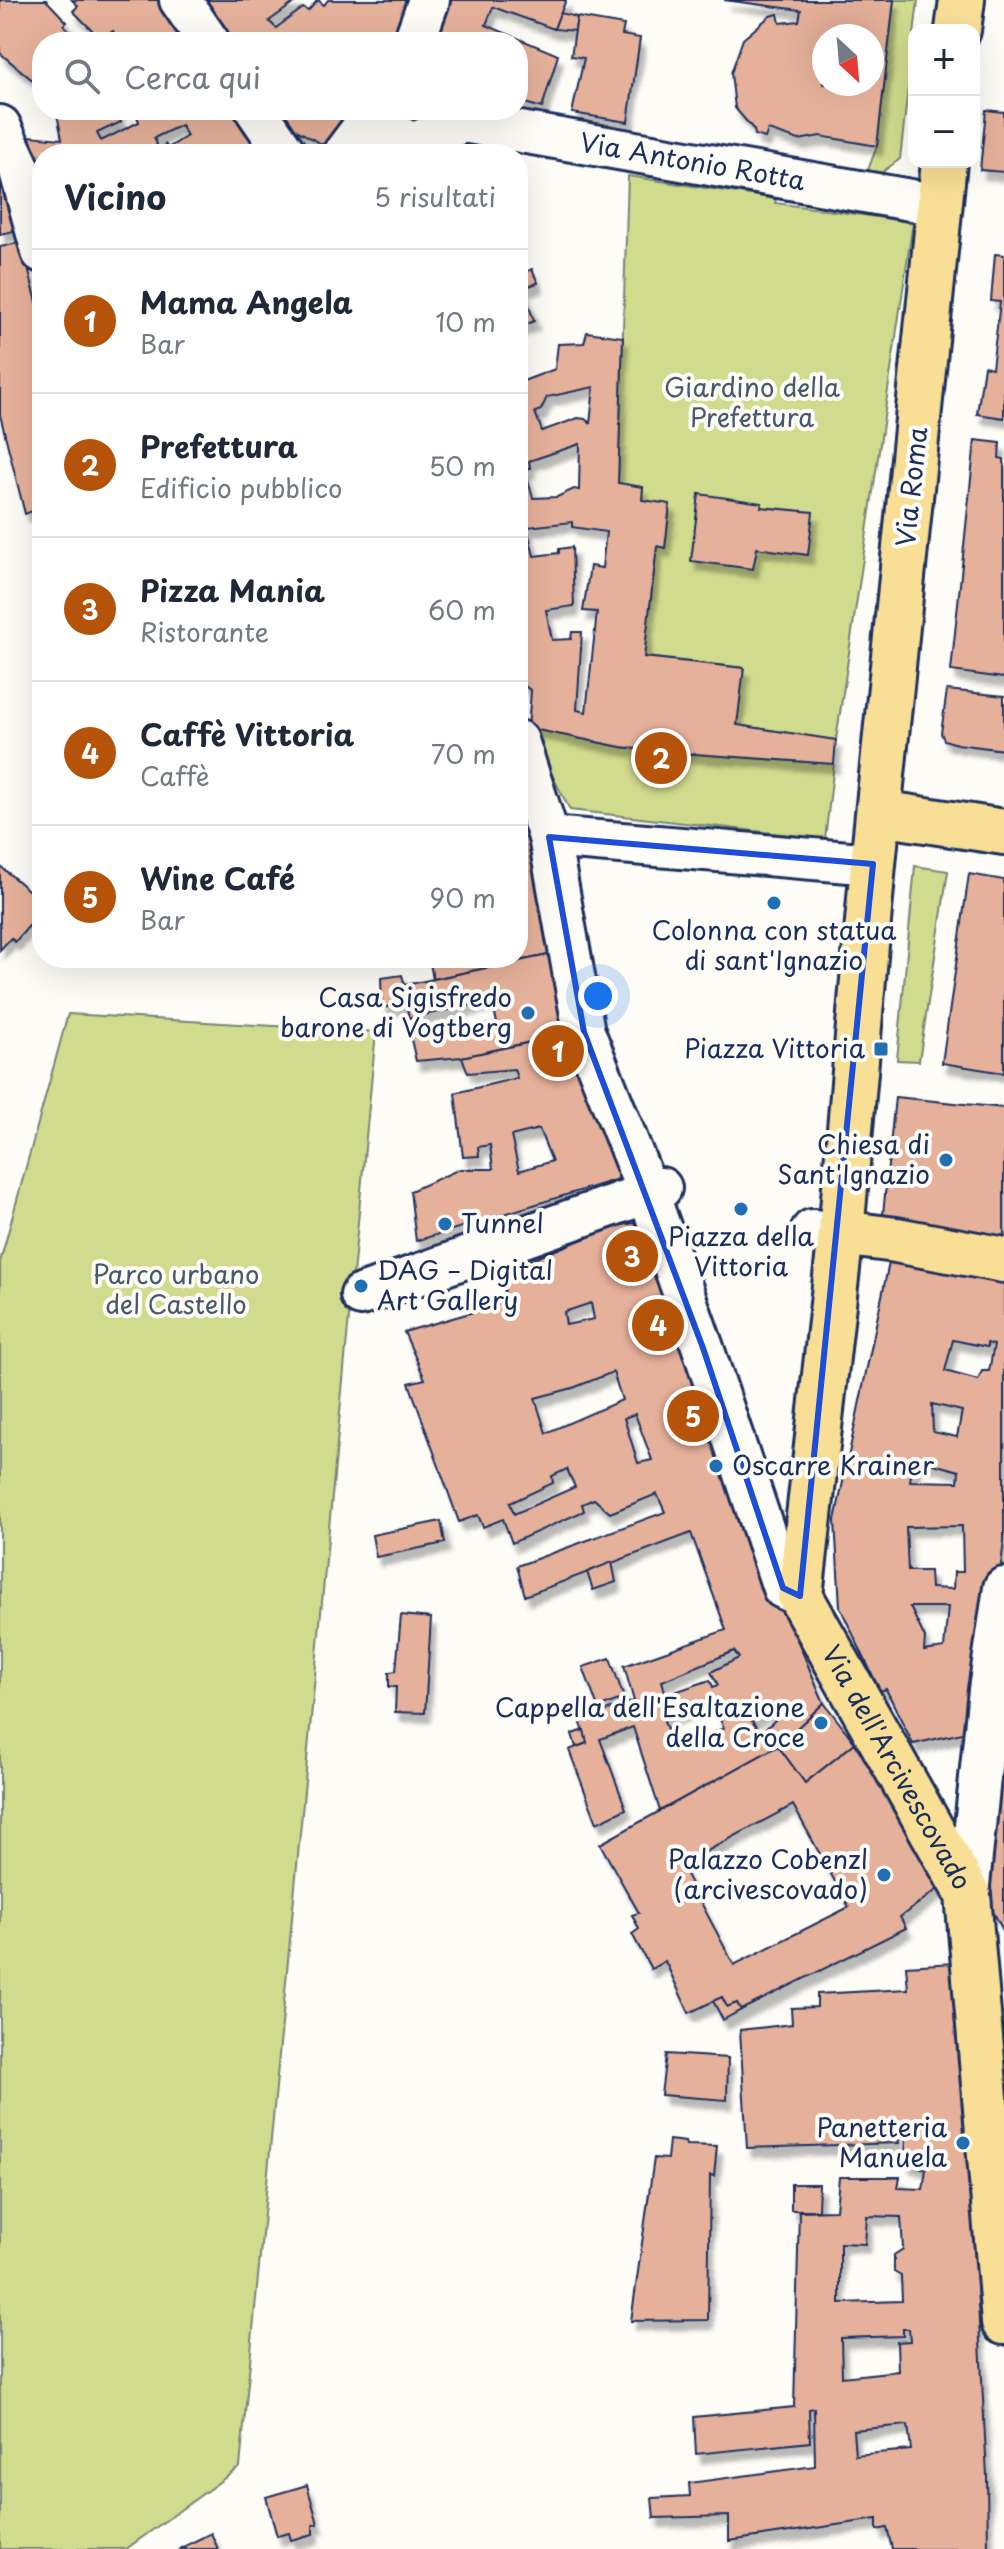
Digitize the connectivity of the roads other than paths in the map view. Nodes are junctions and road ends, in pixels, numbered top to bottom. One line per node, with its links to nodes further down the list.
1 (180, 0): 5 (street)
2 (429, 0): 6 (street)
3 (962, 0): 4 (main road)
4 (959, 24)
5 (202, 32)
6 (418, 32)
7 (263, 120): 13 (street)
8 (368, 120): 14 (street)
9 (379, 120): 10 (street)
10 (449, 120)
11 (477, 120): 16 (street, Via Antonio Rotta)
12 (0, 126): 17 (street)
13 (279, 144)
14 (350, 144)
15 (943, 168): 16 (main road, Via Roma)
16 (939, 205): 19 (main road, Via Roma)
17 (32, 215)
18 (528, 769): 21 (street)
19 (880, 813): 20 (main road); 22 (main road)
20 (1004, 832)
21 (553, 840): 22 (street); 23 (street)
22 (873, 864): 24 (main road)
23 (654, 1190): 26 (street); 28 (street)
24 (826, 1232): 25 (main road); 28 (main road)
25 (1004, 1260)
26 (361, 1295)
27 (1004, 1588): 29 (street)
28 (800, 1596): 29 (main road, Via dell'Arcivescovado)
29 (968, 1895): 30 (main road, Via dell'Arcivescovado)
30 (990, 1997): 31 (main road, Via dell'Arcivescovado)
31 (1004, 2322)

